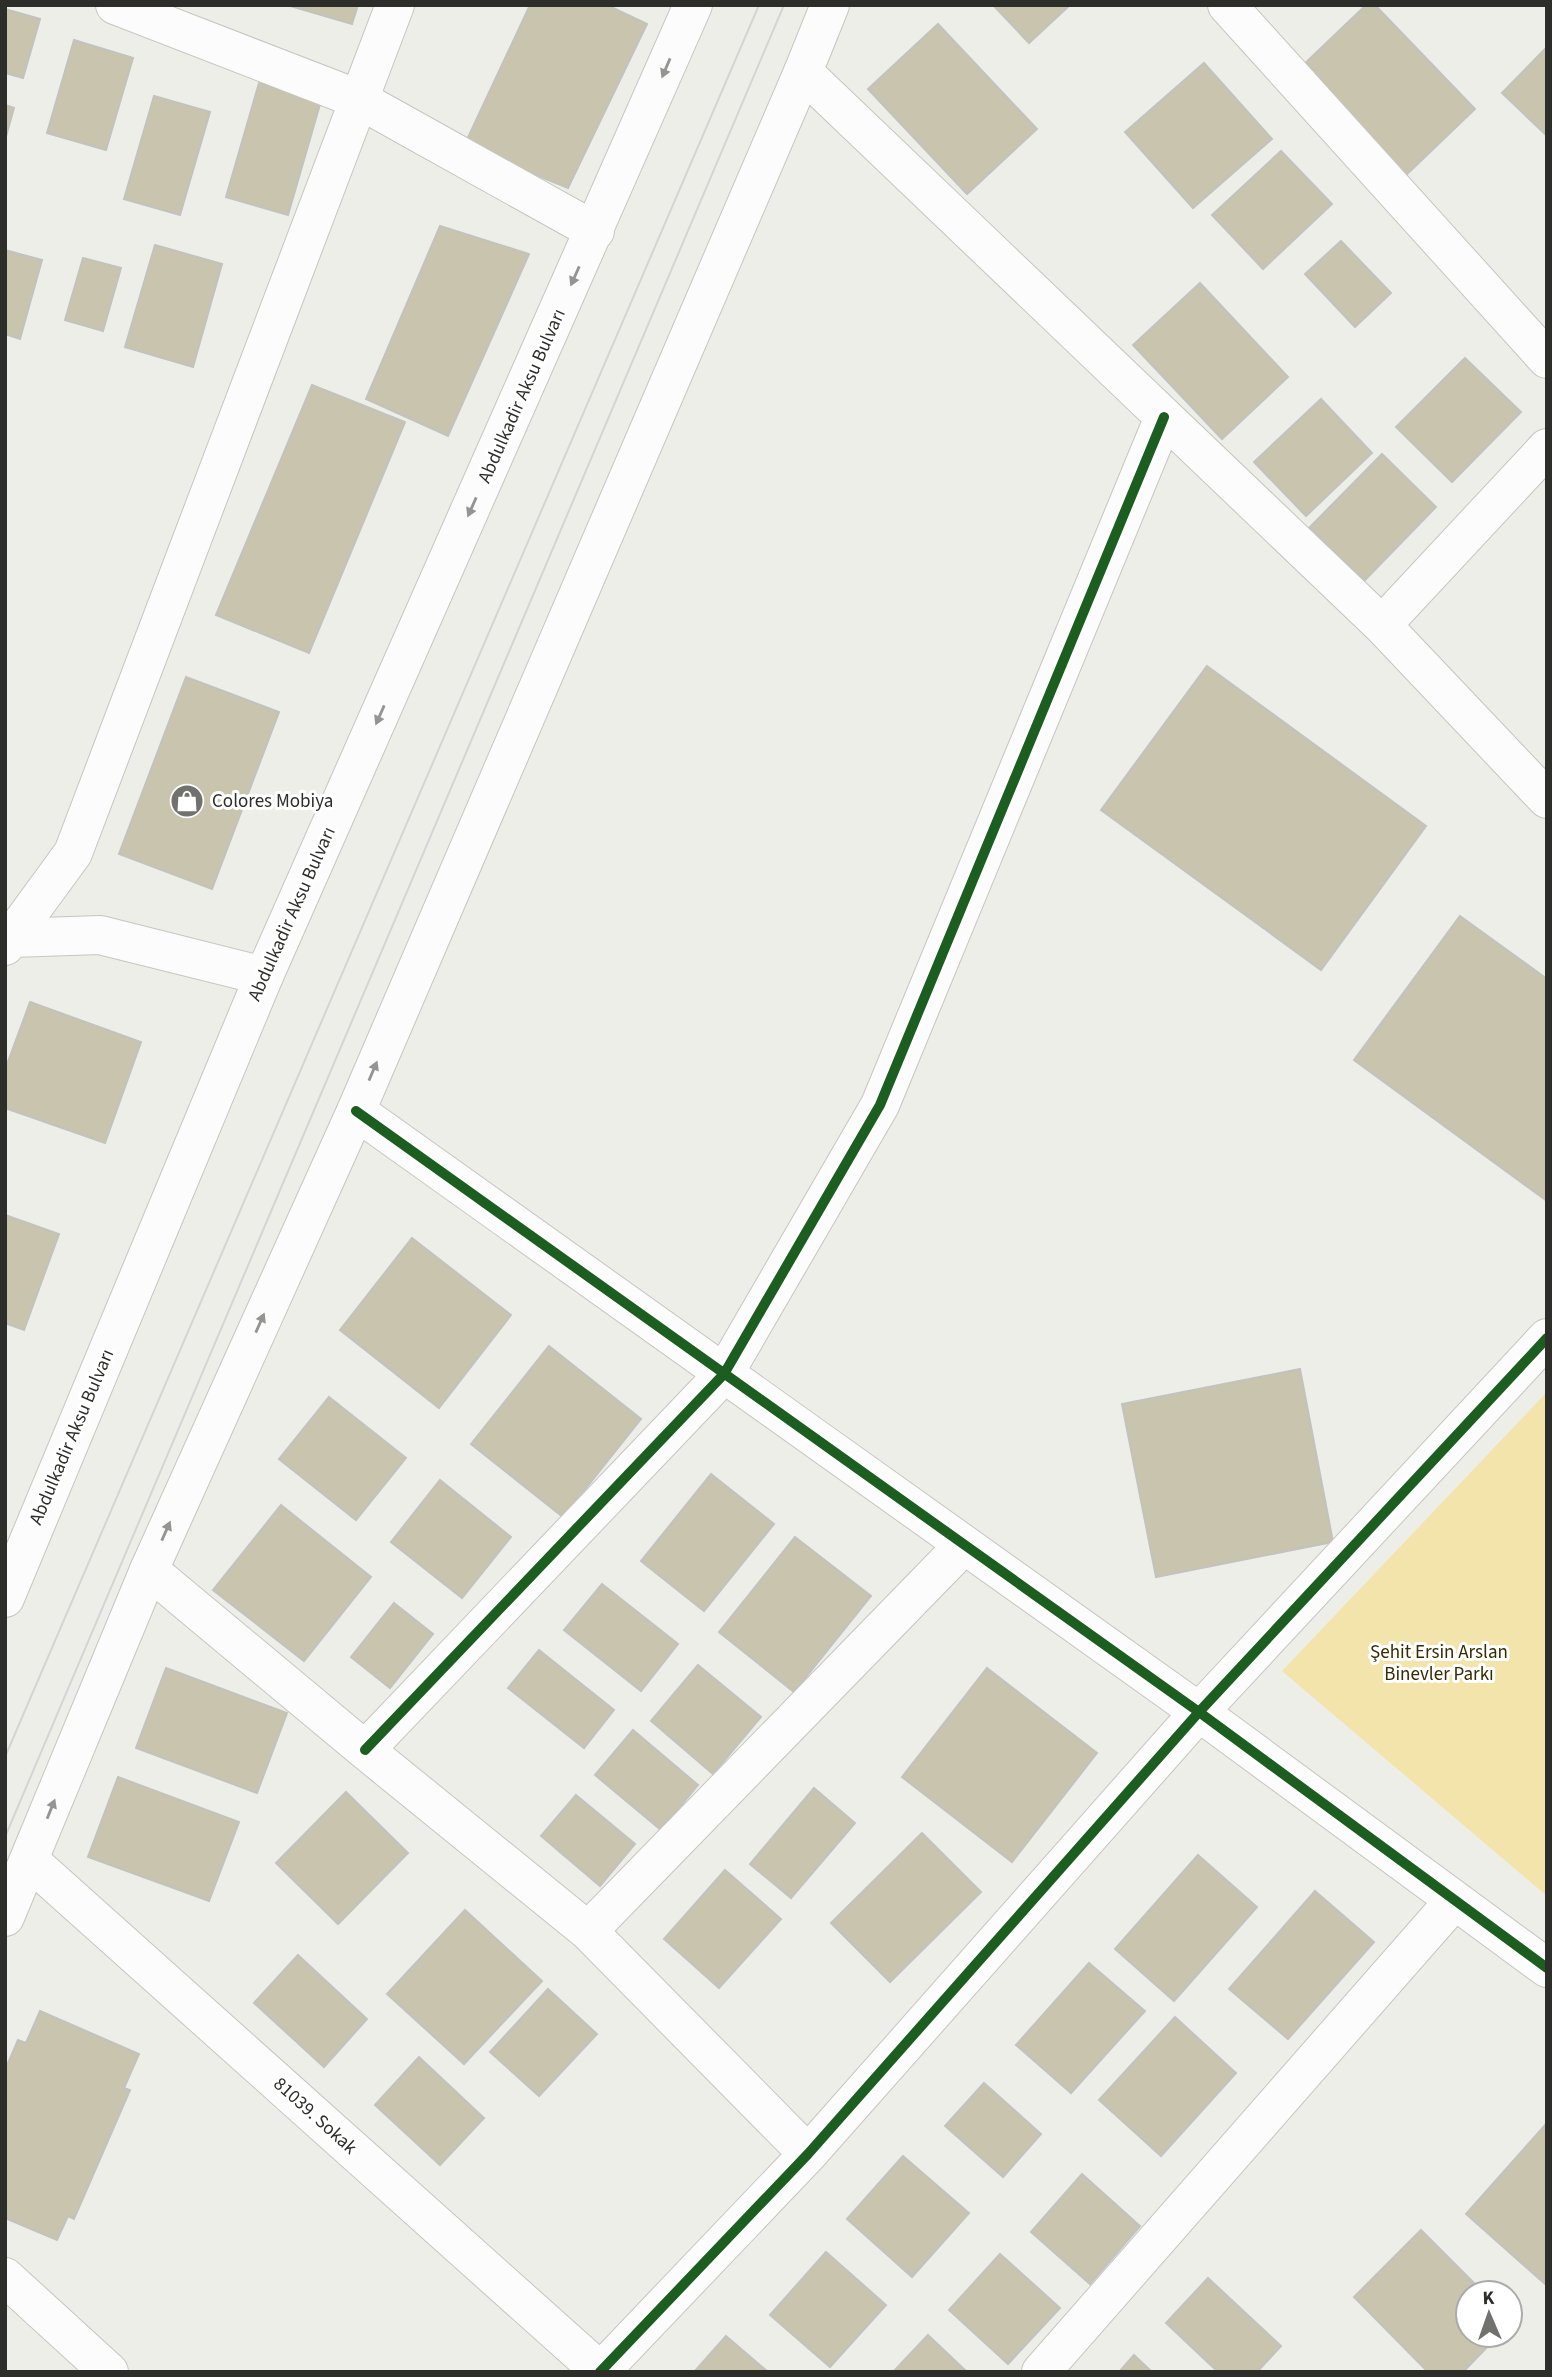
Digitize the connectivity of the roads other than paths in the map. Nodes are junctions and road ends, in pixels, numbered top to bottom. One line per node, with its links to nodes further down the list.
1 (115, 5): 7 (street)
2 (395, 5): 7 (street)
3 (693, 5): 8 (street, Abdulkadir Aksu Bulvarı, one-way to 8)
4 (830, 5): 6 (street)
5 (1228, 6): 9 (street)
6 (803, 72): 10 (street); 16 (street, one-way to 6)
7 (358, 99): 8 (street); 14 (street)
8 (595, 231): 15 (street, Abdulkadir Aksu Bulvarı, one-way to 15)
9 (1547, 359)
10 (1164, 416): 12 (street); 18 (street)
11 (1547, 448): 12 (street)
12 (1382, 625): 13 (street)
13 (1547, 799)
14 (7, 940): 15 (street)
15 (264, 976): 21 (street, Abdulkadir Aksu Bulvarı)
16 (356, 1111): 18 (street); 20 (street, one-way to 16)
17 (1547, 1338): 22 (street)
18 (724, 1374): 19 (street); 23 (street)
19 (963, 1546): 22 (street); 27 (street)
20 (149, 1570): 23 (street); 24 (street, one-way to 20)
21 (5, 1598)
22 (1199, 1712): 25 (street); 29 (street)
23 (365, 1750): 27 (street)
24 (30, 1861): 26 (street); 31 (street, 81039. Sokak)
25 (1454, 1901): 28 (street); 33 (street)
26 (5, 1917)
27 (588, 1931): 29 (street)
28 (1547, 1968)
29 (808, 2154): 31 (street)
30 (5, 2277): 32 (street)
31 (600, 2371)
32 (109, 2372)
33 (1041, 2372)

